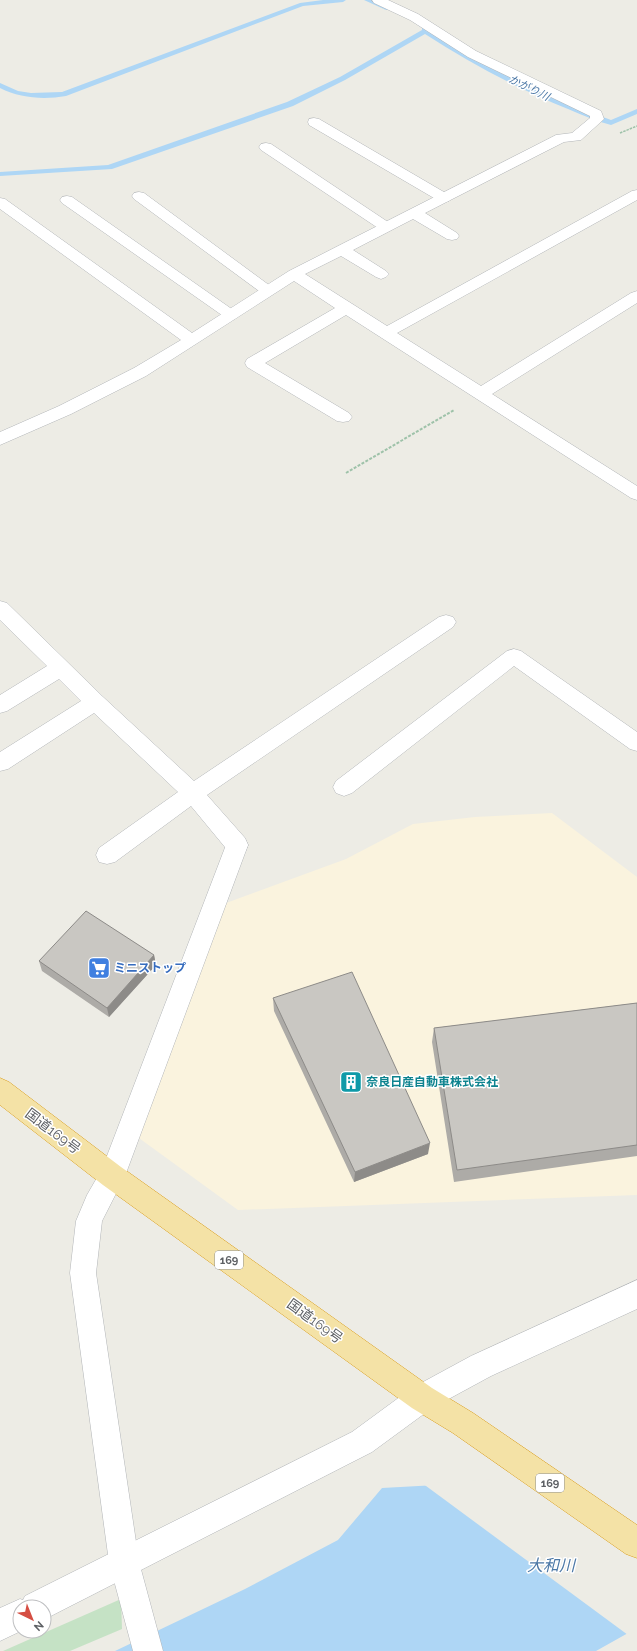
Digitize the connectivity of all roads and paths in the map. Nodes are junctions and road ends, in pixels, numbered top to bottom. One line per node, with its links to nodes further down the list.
1 (378, 0): 6 (street)
2 (314, 122): 6 (lane)
3 (266, 147): 10 (lane)
4 (637, 194): 19 (street)
5 (139, 196): 15 (lane)
6 (444, 198): 9 (street)
7 (67, 200): 18 (lane)
8 (0, 202): 20 (street)
9 (414, 213): 10 (street); 11 (street)
10 (386, 227): 12 (street)
11 (452, 236)
12 (342, 250): 13 (street); 14 (street)
13 (294, 274): 15 (street); 17 (street)
14 (380, 274)
15 (268, 291): 18 (street)
16 (637, 296): 21 (street)
17 (346, 308): 19 (street); 22 (street)
18 (231, 314): 20 (street)
19 (386, 334): 21 (street)
20 (192, 340): 23 (street)
21 (480, 394): 24 (path); 25 (street)
22 (343, 417)
23 (0, 439)
24 (346, 473)
25 (637, 494)
26 (0, 608): 28 (street)
27 (446, 622): 34 (street)
28 (60, 668): 29 (street); 30 (street)
29 (95, 702): 32 (street); 34 (street)
30 (0, 705)
31 (637, 743): 33 (street)
32 (0, 763)
33 (344, 787)
34 (193, 793): 35 (street); 36 (street)
35 (236, 845): 38 (lane)
36 (107, 855)
37 (0, 1090): 38 (highway, 国道169号 / 169)
38 (112, 1176): 40 (highway, 国道169号 / 169); 42 (lane)
39 (637, 1294): 40 (street)
40 (422, 1398): 41 (highway, 国道169号 / 169); 42 (street)
41 (637, 1543)
42 (124, 1562): 43 (street); 46 (lane)
43 (52, 1599)
44 (12, 1619): 45 (street)
45 (0, 1625)
46 (147, 1647)

